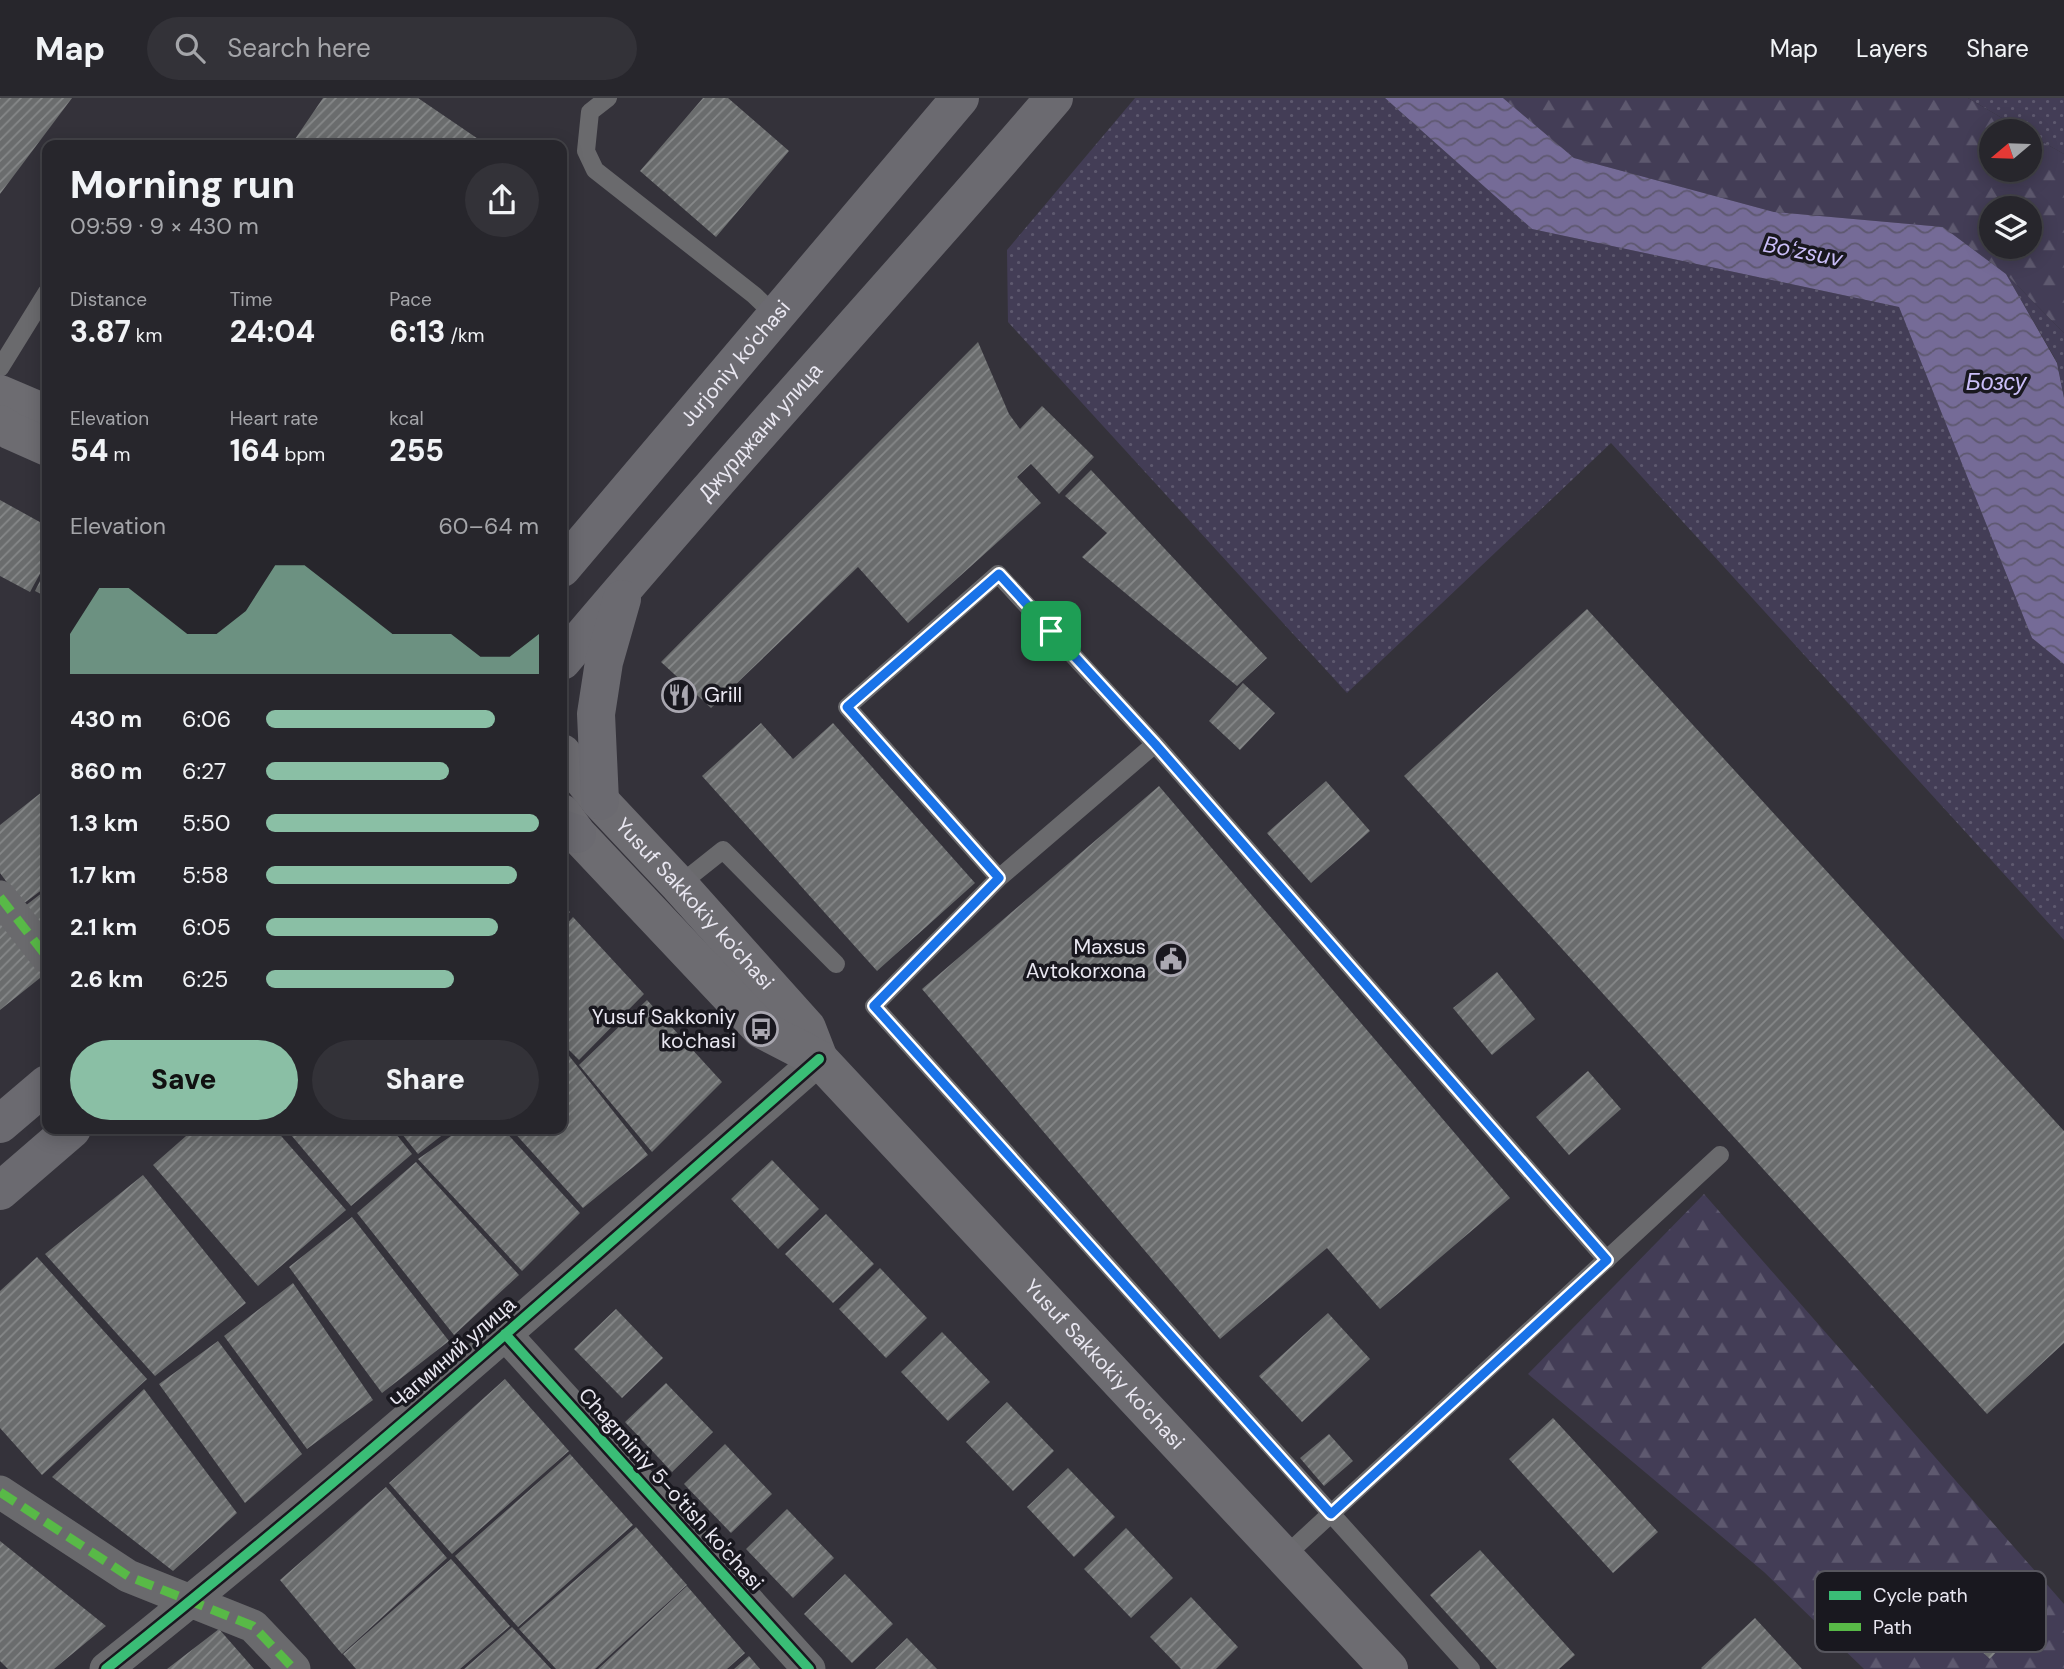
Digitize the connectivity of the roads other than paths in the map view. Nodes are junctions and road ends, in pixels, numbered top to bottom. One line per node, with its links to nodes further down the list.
1 (608, 98): 5 (lane)
2 (960, 98): 5 (main road, Jurjoniy ko'chasi)
3 (1054, 98): 14 (main road, Джурджани улица)
4 (42, 300): 6 (lane)
5 (775, 315): 11 (main road, Jurjoniy ko'chasi)
6 (0, 368)
7 (0, 394): 8 (main road)
8 (42, 412)
9 (0, 424): 10 (main road)
10 (42, 445)
11 (608, 512): 12 (main road); 13 (main road, Jurjoniy ko'chasi)
12 (567, 537)
13 (567, 562)
14 (627, 583): 15 (main road, Джурджани улица); 18 (main road)
15 (567, 655)
16 (1155, 744): 20 (lane); 20 (lane); 31 (lane)
17 (567, 760): 18 (main road, Yusuf Sakkokiy ko'chasi)
18 (600, 801): 21 (main road, Yusuf Sakkokiy ko'chasi)
19 (567, 825): 25 (main road, Yusuf Sakkokiy ko'chasi)
20 (999, 878): 34 (lane)
21 (680, 885): 24 (lane); 25 (main road, Yusuf Sakkokiy ko'chasi)
22 (0, 897): 23 (street)
23 (42, 951)
24 (836, 964)
25 (819, 1059): 32 (street, Чагминий улица); 35 (main road, Yusuf Sakkokiy ko'chasi)
26 (42, 1088): 27 (main road)
27 (0, 1124)
28 (66, 1134): 30 (main road)
29 (1720, 1155): 31 (lane)
30 (0, 1191)
31 (1607, 1260): 34 (lane)
32 (505, 1334): 36 (street, Чагминий улица); 39 (street, Chagminiy 5-o'tish ko'chasi)
33 (0, 1492): 36 (street)
34 (1331, 1514): 35 (lane); 41 (lane)
35 (1285, 1556): 40 (main road, Yusuf Sakkokiy ko'chasi)
36 (191, 1601): 37 (street, Чагминий улица); 38 (street)
37 (106, 1669)
38 (294, 1669)
39 (809, 1669)
40 (1389, 1669)
41 (1471, 1669)

